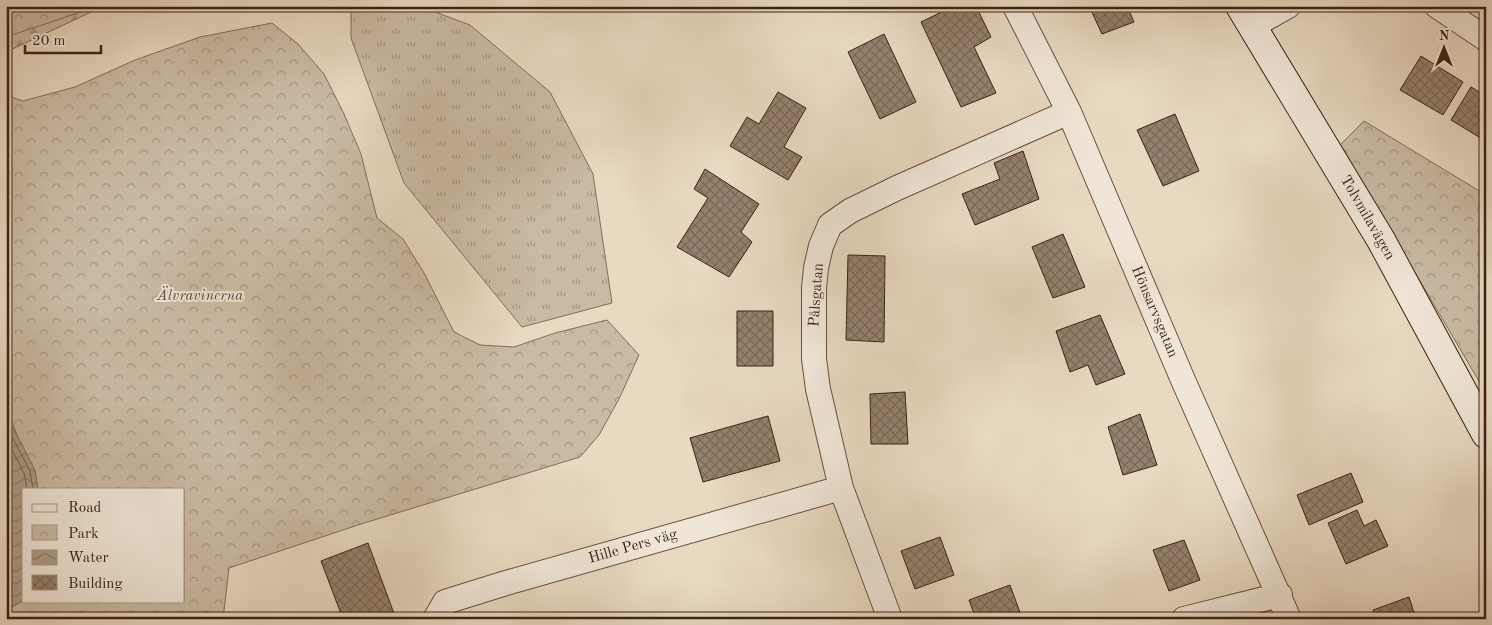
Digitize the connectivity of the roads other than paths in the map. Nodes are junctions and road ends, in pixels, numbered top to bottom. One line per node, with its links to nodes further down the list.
1 (1015, 6): 6 (street, Hönsarvsgatan)
2 (1288, 6): 4 (street)
3 (1437, 6): 5 (street)
4 (1247, 16): 7 (street, Tolvmilavägen)
5 (1486, 39)
6 (1069, 112): 8 (street, Pålsgatan); 9 (street, Hönsarvsgatan)
7 (1486, 434)
8 (841, 488): 10 (street, Hille Pers väg); 11 (street, Pålsgatan)
9 (1280, 595): 12 (street); 13 (street, Hönsarvsgatan)
10 (434, 619)
11 (890, 619)
12 (1184, 619)
13 (1289, 619)

